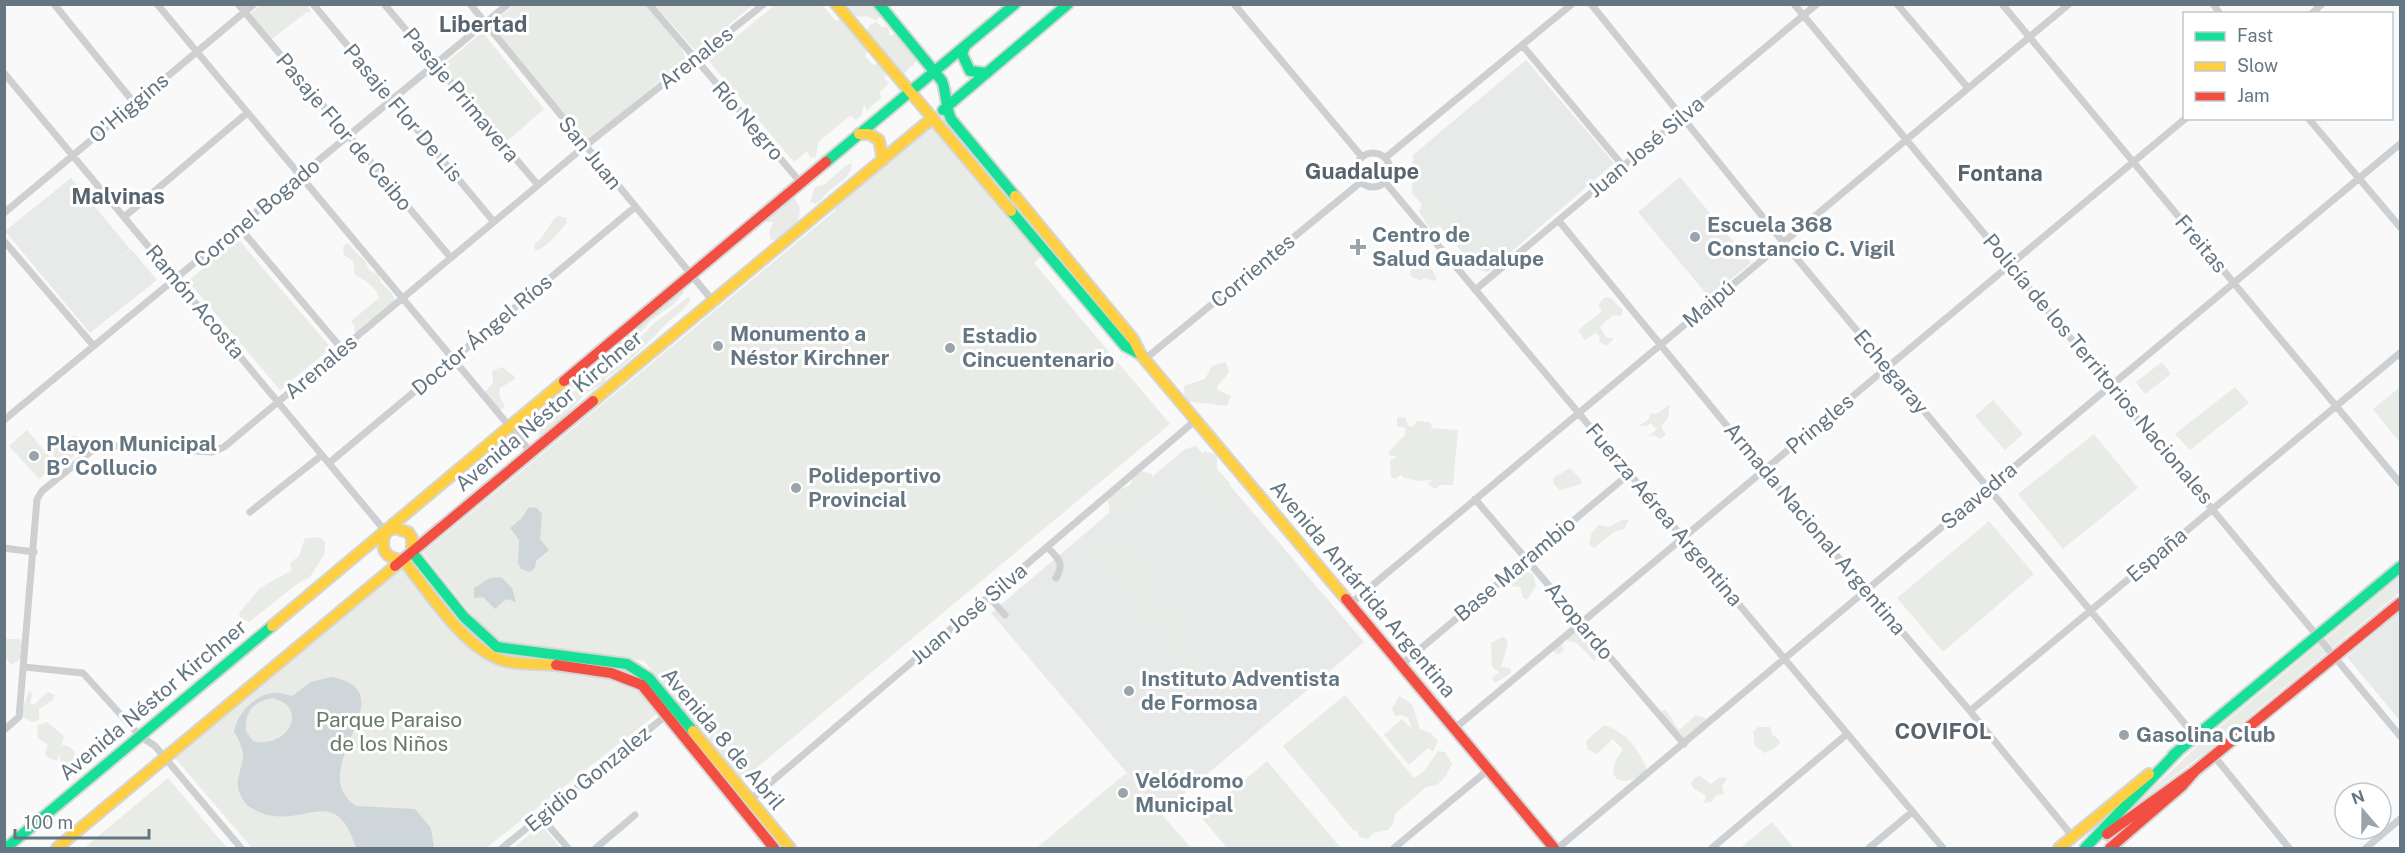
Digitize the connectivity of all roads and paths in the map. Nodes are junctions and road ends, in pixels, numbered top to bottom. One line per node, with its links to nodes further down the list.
1 (54, 4): 38 (street)
2 (157, 4): 29 (street)
3 (237, 4): 23 (street, Pasaje Flor de Ceibo)
4 (254, 4): 23 (street, O'Higgins)
5 (313, 4): 37 (street, Pasaje Flor De Lis)
6 (384, 4): 31 (street, Pasaje Primavera)
7 (470, 4): 25 (street, San Juan)
8 (508, 4): 25 (street, Coronel Bogado)
9 (649, 4): 30 (street, Río Negro)
10 (764, 4): 30 (street, Arenales)
11 (836, 4): 36 (main road, Avenida Antártida Argentina)
12 (879, 4): 32 (main road)
13 (1015, 4): 28 (main road, Avenida Néstor Kirchner)
14 (1068, 4): 34 (main road, Avenida Néstor Kirchner)
15 (1234, 4): 51 (street)
16 (1572, 4): 27 (street)
17 (1591, 4): 41 (street, Echegaray)
18 (1794, 4): 24 (street, Policía de los Territorios Nacionales)
19 (1817, 4): 24 (street, Juan José Silva)
20 (1897, 4): 35 (street)
21 (2002, 4): 26 (street, Freitas)
22 (2069, 4): 26 (street, Maipú)
23 (244, 13): 29 (street, O'Higgins); 46 (street, Pasaje Flor de Ceibo)
24 (1803, 16): 41 (street, Juan José Silva); 47 (street, Policía de los Territorios Nacionales)
25 (486, 23): 31 (street, Coronel Bogado); 49 (street, San Juan)
26 (2029, 37): 35 (street, Maipú); 54 (street, Freitas)
27 (1522, 45): 52 (street); 55 (street)
28 (965, 46): 32 (main road, Avenida Néstor Kirchner); 34 (main road)
29 (197, 52): 38 (street, O'Higgins); 40 (street)
30 (695, 60): 49 (street, Arenales); 60 (street, Río Negro)
31 (435, 65): 37 (street, Coronel Bogado); 61 (street, Pasaje Primavera)
32 (934, 71): 36 (main road, Avenida Néstor Kirchner); 39 (main road)
33 (4, 73): 50 (street, Ramón Acosta)
34 (987, 73): 39 (main road, Avenida Néstor Kirchner)
35 (1968, 88): 47 (street, Maipú)
36 (910, 91): 44 (main road, Avenida Antártida Argentina); 45 (main road, Avenida Néstor Kirchner)
37 (393, 100): 46 (street, Coronel Bogado); 66 (street, Pasaje Flor De Lis)
38 (135, 104): 50 (street, O'Higgins)
39 (946, 108): 44 (main road, Avenida Néstor Kirchner); 83 (main road, Avenida Antártida Argentina)
40 (247, 113): 56 (street); 64 (street)
41 (1681, 117): 55 (street, Juan José Silva); 70 (street, Echegaray)
42 (2184, 120): 54 (street, Pringles)
43 (2310, 120): 57 (street)
44 (929, 121): 53 (main road, Avenida Néstor Kirchner); 83 (main road, Avenida Antártida Argentina)
45 (859, 134): 53 (main road); 60 (main road, Avenida Néstor Kirchner)
46 (348, 137): 56 (street, Coronel Bogado); 71 (street, Pasaje Flor de Ceibo)
47 (1906, 139): 70 (street, Maipú); 72 (street, Policía de los Territorios Nacionales)
48 (2400, 144): 57 (street, Saavedra)
49 (585, 146): 61 (street, Arenales); 62 (street, San Juan)
50 (73, 155): 63 (street, O'Higgins); 64 (street, Ramón Acosta)
51 (1362, 157): 52 (street); 58 (street)
52 (1385, 158): 59 (street)
53 (883, 160): 78 (main road, Avenida Néstor Kirchner)
54 (2133, 162): 72 (street, Pringles); 75 (street, Freitas)
55 (1623, 166): 65 (street, Juan José Silva)
56 (300, 176): 67 (street, Coronel Bogado); 77 (street)
57 (2358, 179): 68 (street); 75 (street, Saavedra)
58 (1361, 182): 59 (street); 83 (street, Corrientes)
59 (1385, 182): 76 (street, Fuerza Aérea Argentina)
60 (801, 183): 73 (main road, Avenida Néstor Kirchner)
61 (538, 185): 66 (street, Arenales)
62 (635, 207): 73 (street, San Juan); 84 (street, Doctor Ángel Ríos)
63 (4, 213)
64 (124, 216): 74 (street, Ramón Acosta)
65 (1558, 221): 76 (street, Juan José Silva); 79 (street, Armada Nacional Argentina)
66 (494, 222): 71 (street, Arenales)
67 (239, 227): 74 (street, Coronel Bogado); 81 (street)
68 (2400, 227)
69 (4, 241): 80 (street)
70 (1783, 242): 79 (street, Maipú); 85 (street, Echegaray)
71 (451, 258): 77 (street, Arenales)
72 (2011, 264): 85 (street, Pringles); 86 (street, Policía de los Territorios Nacionales)
73 (691, 275): 78 (street, San Juan); 92 (main road, Avenida Néstor Kirchner)
74 (176, 279): 80 (street, Coronel Bogado); 87 (street, Ramón Acosta)
75 (2234, 283): 86 (street, Saavedra); 88 (street, Freitas)
76 (1475, 290): 89 (street, Fuerza Aérea Argentina)
77 (402, 298): 81 (street, Arenales); 84 (street)
78 (712, 300): 93 (main road, Avenida Néstor Kirchner)
79 (1660, 344): 89 (street, Maipú); 96 (street, Armada Nacional Argentina)
80 (93, 345): 91 (street, Coronel Bogado)
81 (342, 349): 87 (street, Arenales)
82 (2400, 354): 88 (street, España)
83 (1143, 357): 90 (main road, Avenida Antártida Argentina)
84 (454, 359): 92 (street); 95 (street, Doctor Ángel Ríos)
85 (1887, 368): 96 (street, Pringles); 99 (street, Echegaray)
86 (2112, 385): 99 (street, Saavedra); 101 (street, Policía de los Territorios Nacionales)
87 (278, 402): 94 (street, Ramón Acosta); 107 (street, Arenales)
88 (2337, 406): 98 (street, Freitas); 101 (street, España)
89 (1578, 413): 97 (street, Fuerza Aérea Argentina); 100 (street, Maipú)
90 (1197, 419): 105 (street, Juan José Silva); 116 (main road, Avenida Antártida Argentina)
91 (4, 420)
92 (510, 427): 93 (street); 103 (main road, Avenida Néstor Kirchner)
93 (530, 451): 108 (main road, Avenida Néstor Kirchner)
94 (322, 455): 95 (street, Ramón Acosta); 102 (street)
95 (329, 463): 103 (street, Ramón Acosta)
96 (1764, 471): 104 (street, Pringles); 113 (street, Armada Nacional Argentina)
97 (1629, 474): 104 (street, Fuerza Aérea Argentina); 110 (street, Base Marambio)
98 (2400, 483)
99 (1988, 489): 113 (street, Saavedra); 117 (street, Echegaray)
100 (1475, 499): 110 (street, Azopardo); 116 (street, Maipú)
101 (2214, 508): 117 (street, España); 120 (street, Policía de los Territorios Nacionales)
102 (250, 512)
103 (386, 532): 108 (main road); 109 (main road); 130 (main road, Avenida Néstor Kirchner)
104 (1683, 538): 119 (street, Pringles); 122 (street, Fuerza Aérea Argentina)
105 (1047, 547): 112 (street); 114 (street, Juan José Silva)
106 (4, 548): 107 (street)
107 (34, 552): 124 (street, Arenales)
108 (412, 552): 109 (main road, Avenida Néstor Kirchner); 126 (main road, Avenida 8 de Abril)
109 (403, 560): 126 (main road, Avenida 8 de Abril); 136 (main road, Avenida Néstor Kirchner)
110 (1527, 560): 119 (street, Azopardo); 123 (street, Base Marambio)
111 (2400, 567): 120 (main road)
112 (1056, 578)
113 (1867, 591): 122 (street, Saavedra); 125 (street, Armada Nacional Argentina)
114 (989, 597): 118 (street); 139 (street, Juan José Silva)
115 (2400, 603): 121 (main road)
116 (1350, 604): 123 (main road, Avenida Antártida Argentina)
117 (2090, 611): 125 (street, España); 131 (street, Echegaray)
118 (1005, 615)
119 (1581, 623): 127 (street, Pringles); 133 (street, Azopardo)
120 (2318, 635): 121 (street, Policía de los Territorios Nacionales); 131 (main road)
121 (2335, 657): 132 (street, Policía de los Territorios Nacionales); 135 (main road)
122 (1785, 659): 129 (street, Fuerza Aérea Argentina); 133 (street, Saavedra)
123 (1401, 665): 127 (main road, Avenida Antártida Argentina)
124 (24, 667): 128 (street, Arenales); 130 (street)
125 (1970, 711): 144 (street, Armada Nacional Argentina)
126 (671, 712): 139 (main road, Avenida 8 de Abril); 142 (street, Egidio Gonzalez)
127 (1455, 729): 137 (main road, Avenida Antártida Argentina)
128 (4, 730)
129 (1847, 734): 140 (street, Fuerza Aérea Argentina); 154 (street)
130 (140, 736): 136 (street); 146 (main road, Avenida Néstor Kirchner)
131 (2195, 736): 134 (main road)
132 (2400, 736)
133 (1684, 744): 153 (street, Saavedra)
134 (2179, 750): 144 (main road); 158 (main road)
135 (2214, 756): 138 (main road); 160 (street)
136 (165, 758): 147 (main road, Avenida Néstor Kirchner); 148 (street)
137 (1488, 770): 152 (street); 153 (main road, Avenida Antártida Argentina)
138 (2195, 771): 158 (main road); 159 (main road)
139 (745, 804): 145 (main road, Avenida 8 de Abril)
140 (1912, 812): 155 (street); 156 (street, Fuerza Aérea Argentina)
141 (635, 815): 151 (street)
142 (541, 817): 149 (street, Egidio Gonzalez); 150 (street)
143 (2400, 819): 161 (street)
144 (2073, 837): 157 (main road)
145 (782, 847)
146 (6, 849)
147 (57, 849)
148 (241, 849)
149 (502, 849)
150 (568, 849)
151 (596, 849)
152 (1394, 849)
153 (1556, 849)
154 (1712, 849)
155 (1869, 849)
156 (1942, 849)
157 (2059, 849)
158 (2086, 849)
159 (2110, 849)
160 (2289, 849)
161 (2366, 849)

